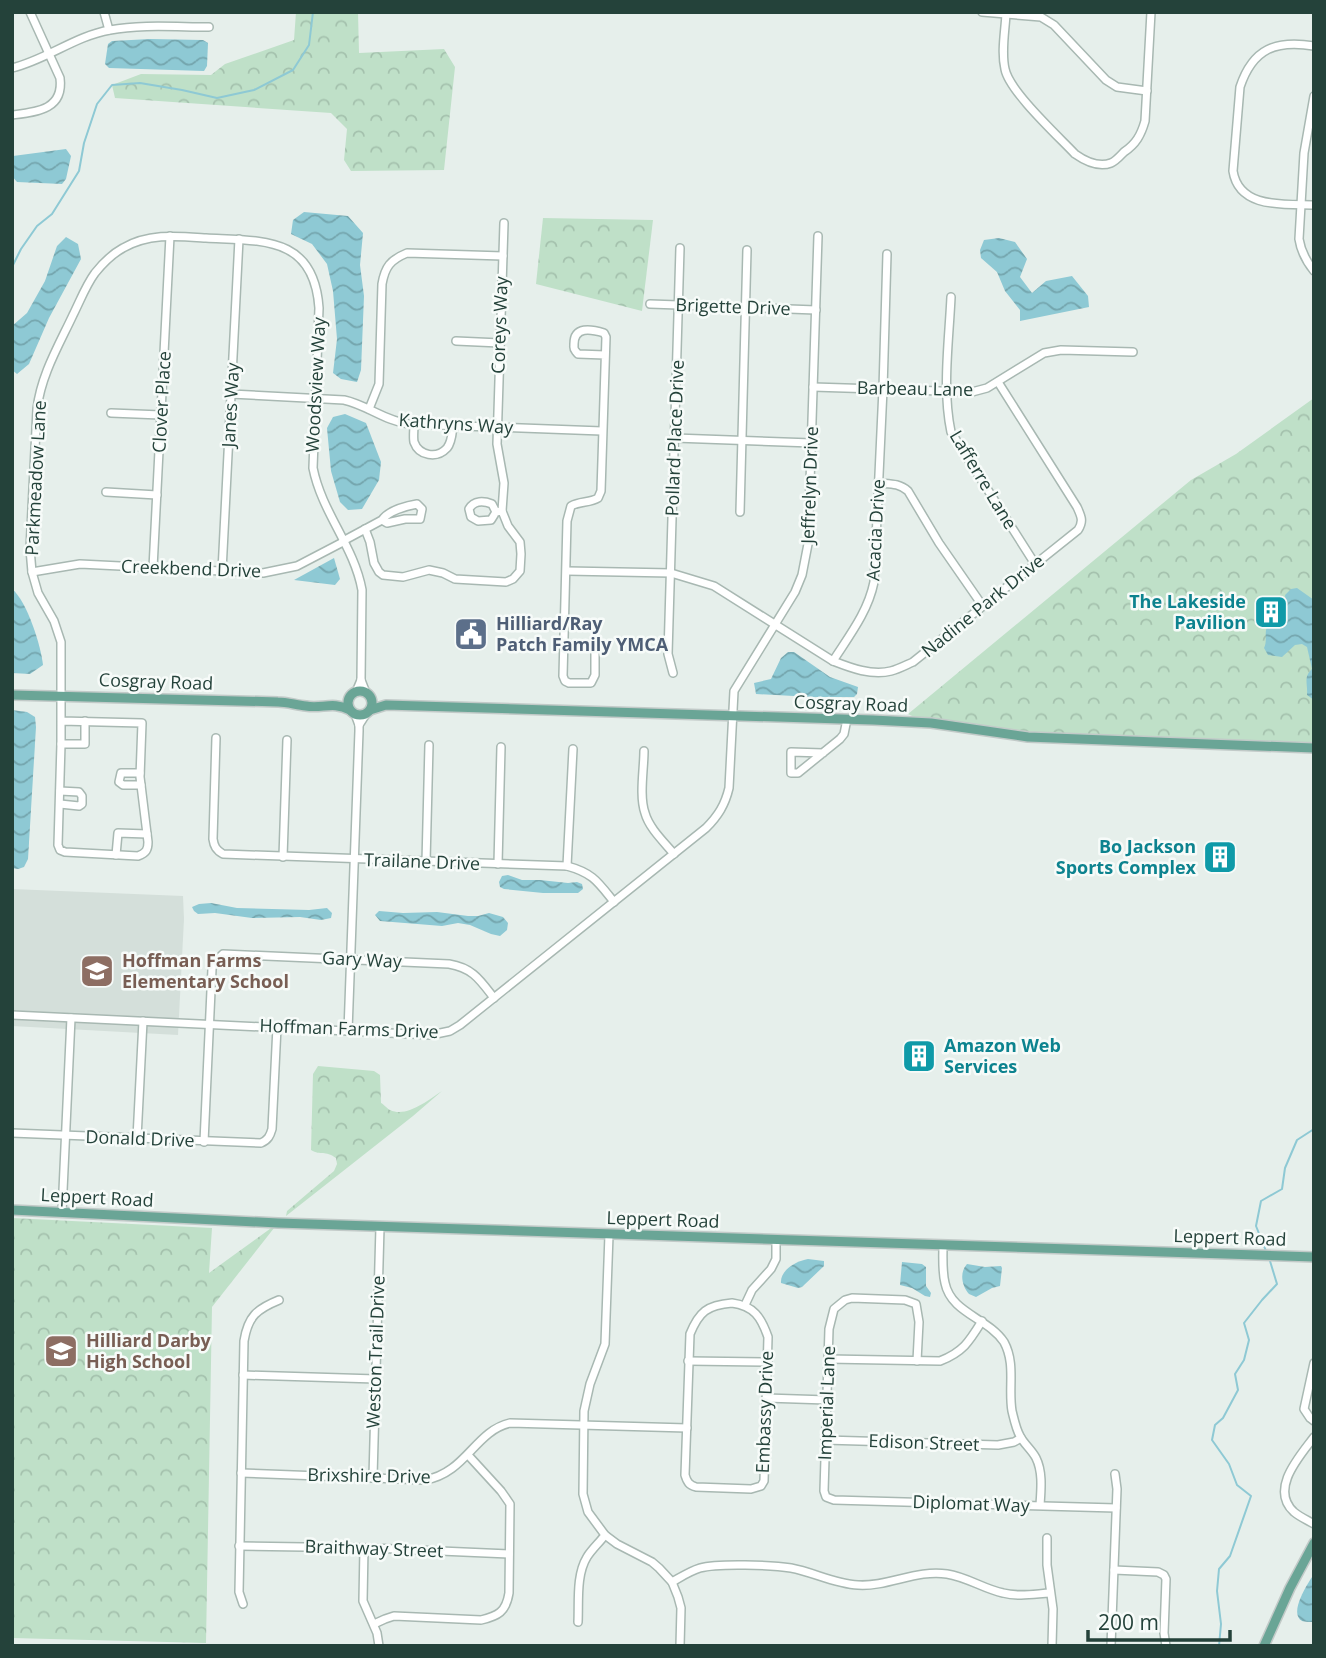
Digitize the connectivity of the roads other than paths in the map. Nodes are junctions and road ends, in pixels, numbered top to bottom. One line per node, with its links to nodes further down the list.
1 (30, 12): 9 (street)
2 (104, 12): 7 (street)
3 (982, 12): 5 (street)
4 (1151, 12): 11 (street)
5 (1006, 14): 11 (street); 11 (street)
6 (209, 27): 7 (street)
7 (109, 30): 9 (street)
8 (1314, 46): 14 (street)
9 (48, 54): 10 (street); 13 (street)
10 (12, 68)
11 (1147, 91)
12 (1314, 96): 14 (street)
13 (12, 115)
14 (1300, 204): 15 (street); 25 (street)
15 (1314, 205)
16 (504, 223): 24 (street, Coreys Way)
17 (170, 236): 19 (street, Parkmeadow Lane); 43 (street, Clover Place); 62 (street, Parkmeadow Lane)
18 (818, 236): 30 (street, Jeffrelyn Drive)
19 (239, 239): 22 (street, Parkmeadow Lane); 39 (street, Janes Way)
20 (680, 248): 28 (street, Pollard Place Drive)
21 (747, 250): 29 (street)
22 (295, 254): 40 (street, Woodsview Way)
23 (887, 254): 37 (street, Acacia Drive)
24 (502, 256): 32 (street, Coreys Way); 41 (street)
25 (1314, 271)
26 (951, 297): 38 (street, Lafferre Lane)
27 (650, 304): 28 (street, Brigette Drive)
28 (679, 304): 29 (street, Brigette Drive); 48 (street, Pollard Place Drive)
29 (746, 307): 30 (street, Brigette Drive); 49 (street)
30 (816, 310): 36 (street, Jeffrelyn Drive)
31 (456, 341): 32 (street)
32 (500, 343): 46 (street, Coreys Way)
33 (1133, 352): 35 (street, Barbeau Lane)
34 (605, 355): 34 (street); 47 (street)
35 (998, 382): 38 (street, Barbeau Lane); 58 (street, Nadine Park Drive)
36 (813, 387): 37 (street, Barbeau Lane); 50 (street, Jeffrelyn Drive)
37 (883, 389): 38 (street, Barbeau Lane); 51 (street, Acacia Drive)
38 (947, 391): 58 (street, Lafferre Lane)
39 (231, 394): 40 (street, Kathryns Way); 61 (street, Janes Way)
40 (315, 398): 41 (street, Kathryns Way); 57 (street, Woodsview Way)
41 (369, 409): 44 (street, Kathryns Way)
42 (111, 413): 43 (street)
43 (161, 415): 53 (street, Clover Place)
44 (414, 424): 45 (street, Kathryns Way); 45 (street)
45 (453, 426): 46 (street, Kathryns Way)
46 (496, 428): 47 (street, Kathryns Way); 56 (street, Coreys Way)
47 (602, 431): 60 (street)
48 (675, 438): 49 (street); 63 (street, Pollard Place Drive)
49 (743, 440): 50 (street); 54 (street)
50 (812, 443): 65 (street, Jeffrelyn Drive)
51 (878, 483): 64 (street); 67 (street, Acacia Drive)
52 (106, 492): 53 (street)
53 (157, 495): 59 (street, Clover Place)
54 (740, 512)
55 (382, 520): 55 (street, Creekbend Drive); 56 (street, Creekbend Drive)
56 (365, 529): 57 (street, Creekbend Drive)
57 (343, 541): 61 (street, Creekbend Drive); 69 (street, Woodsview Way)
58 (1035, 564): 64 (street, Nadine Park Drive)
59 (153, 568): 61 (street, Creekbend Drive); 62 (street, Creekbend Drive)
60 (567, 570): 63 (street, Nadine Park Drive); 66 (street)
61 (222, 571)
62 (32, 572): 72 (street, Parkmeadow Lane)
63 (671, 573): 65 (street, Nadine Park Drive); 68 (street, Pollard Place Drive)
64 (982, 606): 67 (street, Nadine Park Drive)
65 (775, 624): 67 (street, Nadine Park Drive); 78 (street, Jeffrelyn Drive)
66 (565, 645): 66 (street)
67 (833, 661)
68 (673, 673)
69 (361, 680): 70 (street, Woodsview Way); 73 (street, Woodsview Way)
70 (353, 694): 73 (main road); 74 (main road, Cosgray Road); 76 (main road)
71 (12, 695): 72 (main road, Cosgray Road)
72 (61, 695): 74 (main road, Cosgray Road); 80 (street, Parkmeadow Lane)
73 (369, 696): 75 (main road, Cosgray Road); 77 (main road)
74 (299, 704): 76 (main road, Cosgray Road)
75 (386, 705): 77 (main road, Cosgray Road); 78 (main road, Cosgray Road)
76 (353, 712): 77 (main road); 82 (street)
77 (368, 712): 82 (street)
78 (732, 716): 79 (main road, Cosgray Road); 97 (street, Hoffman Farms Drive)
79 (847, 719): 88 (main road, Cosgray Road); 91 (street)
80 (61, 721): 81 (street); 85 (street, Parkmeadow Lane)
81 (85, 721): 85 (street); 92 (street)
82 (359, 725): 100 (street)
83 (216, 738): 99 (street, Trailane Drive)
84 (287, 740): 99 (street)
85 (61, 744): 94 (street, Parkmeadow Lane)
86 (429, 745): 101 (street)
87 (501, 747): 102 (street)
88 (1314, 748)
89 (573, 749): 103 (street)
90 (644, 751): 97 (street)
91 (823, 753): 91 (street)
92 (140, 773): 93 (street); 93 (street)
93 (141, 785): 96 (street)
94 (60, 791): 95 (street, Parkmeadow Lane); 95 (street)
95 (60, 804): 98 (street, Parkmeadow Lane)
96 (147, 834): 98 (street); 98 (street)
97 (674, 854): 104 (street, Hoffman Farms Drive)
98 (116, 855)
99 (284, 857): 100 (street, Trailane Drive)
100 (355, 860): 101 (street, Trailane Drive); 105 (street)
101 (426, 862): 102 (street, Trailane Drive)
102 (498, 864): 103 (street, Trailane Drive)
103 (567, 866): 104 (street, Trailane Drive)
104 (614, 902): 106 (street, Hoffman Farms Drive)
105 (352, 959): 106 (street, Gary Way); 110 (street, Gary Way); 112 (street)
106 (494, 998): 112 (street, Hoffman Farms Drive)
107 (12, 1014): 108 (street, Hoffman Farms Drive)
108 (71, 1018): 109 (street, Hoffman Farms Drive); 114 (street)
109 (143, 1021): 110 (street, Hoffman Farms Drive); 115 (street)
110 (210, 1024): 111 (street, Hoffman Farms Drive); 116 (street)
111 (277, 1027): 112 (street, Hoffman Farms Drive); 116 (street, Donald Drive)
112 (348, 1031)
113 (12, 1133): 114 (street, Donald Drive)
114 (66, 1136): 115 (street, Donald Drive); 118 (street)
115 (137, 1138): 116 (street, Donald Drive)
116 (204, 1142)
117 (12, 1210): 118 (main road, Leppert Road)
118 (62, 1212): 119 (main road, Leppert Road)
119 (380, 1227): 120 (main road, Leppert Road); 133 (street, Weston Trail Drive)
120 (609, 1234): 121 (main road, Leppert Road); 137 (street)
121 (776, 1240): 122 (main road, Leppert Road); 125 (street)
122 (943, 1245): 123 (main road, Leppert Road); 126 (street)
123 (1314, 1257)
124 (279, 1300): 132 (street)
125 (745, 1305): 128 (street); 130 (street, Embassy Drive)
126 (982, 1321): 129 (street); 140 (street)
127 (828, 1359): 129 (street); 129 (street, Imperial Lane); 135 (street, Imperial Lane)
128 (688, 1361): 130 (street); 138 (street)
129 (916, 1361)
130 (768, 1362): 134 (street, Embassy Drive)
131 (1314, 1363): 136 (street)
132 (243, 1375): 133 (street); 143 (street)
133 (376, 1379): 145 (street, Weston Trail Drive)
134 (766, 1398): 135 (street); 138 (street, Embassy Drive)
135 (827, 1400): 141 (street, Imperial Lane)
136 (1314, 1422)
137 (584, 1424): 138 (street, Brixshire Drive); 142 (street, Brixshire Drive); 150 (street)
138 (687, 1427)
139 (1314, 1437): 149 (street)
140 (1021, 1438): 141 (street, Edison Street); 147 (street)
141 (825, 1440): 146 (street, Imperial Lane)
142 (468, 1455): 145 (street, Brixshire Drive); 155 (street)
143 (241, 1473): 145 (street, Brixshire Drive); 153 (street)
144 (1115, 1474): 148 (street)
145 (373, 1478)
146 (826, 1497): 147 (street, Diplomat Way)
147 (1040, 1506): 148 (street, Diplomat Way)
148 (1116, 1508): 156 (street)
149 (1314, 1524)
150 (605, 1535): 157 (street); 160 (street)
151 (1047, 1538): 158 (street)
152 (1314, 1543): 167 (main road)
153 (239, 1546): 154 (street, Braithway Street); 159 (street)
154 (364, 1548): 155 (street, Braithway Street); 161 (street)
155 (509, 1554): 161 (street)
156 (1114, 1570): 165 (street); 166 (street)
157 (672, 1582): 158 (street); 163 (street)
158 (1050, 1592): 164 (street)
159 (243, 1604)
160 (578, 1622)
161 (374, 1624): 162 (street)
162 (379, 1646)
163 (680, 1646)
164 (1052, 1646)
165 (1111, 1646)
166 (1166, 1646)
167 (1264, 1646)

